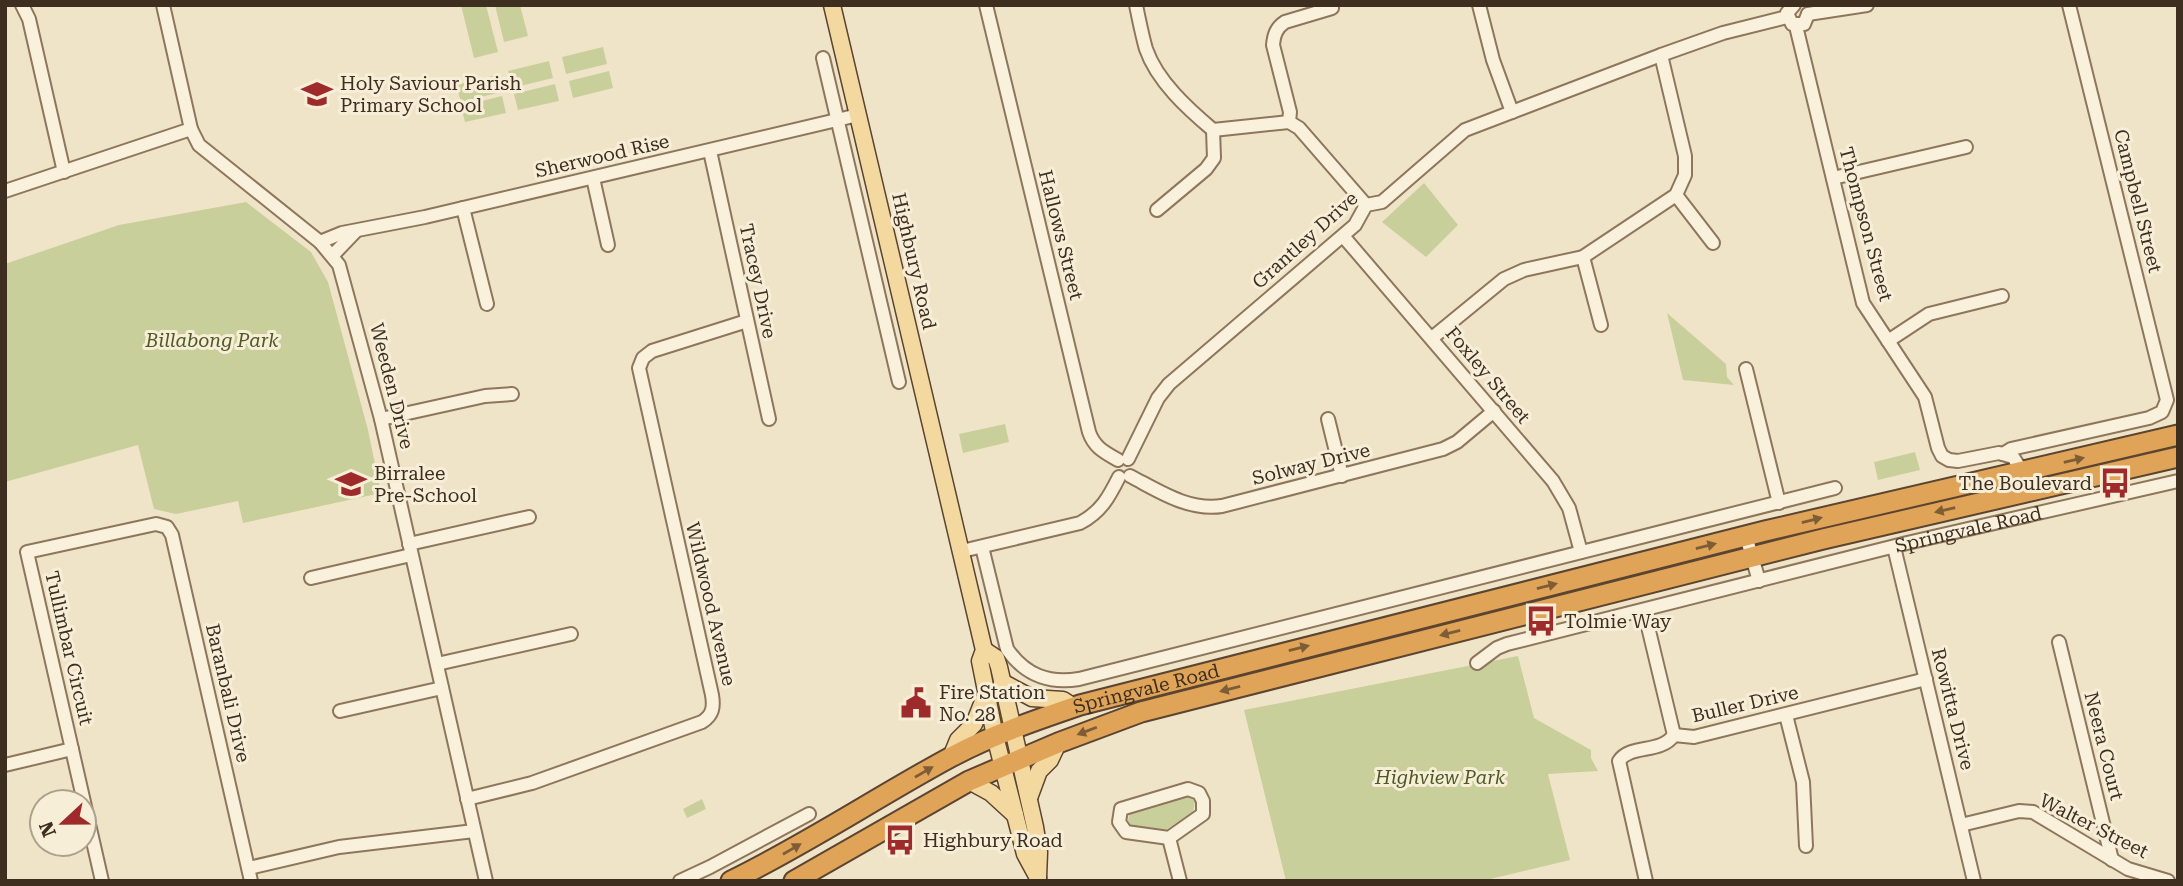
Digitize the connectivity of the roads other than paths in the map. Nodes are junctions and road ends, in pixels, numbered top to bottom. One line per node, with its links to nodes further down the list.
1 (22, 5): 22 (street)
2 (163, 5): 18 (street, Weeden Drive)
3 (832, 5): 15 (main road, Highbury Road)
4 (986, 5): 54 (street, Hallows Street)
5 (1136, 5): 19 (street)
6 (1479, 5): 14 (street)
7 (1867, 5): 10 (street)
8 (2069, 5): 46 (street, Campbell Street)
9 (1332, 8): 17 (street)
10 (1805, 10): 11 (street)
11 (1792, 16): 12 (street, Grantley Drive); 24 (street, Thompson Street)
12 (1661, 55): 14 (street, Grantley Drive); 26 (street)
13 (823, 58): 16 (street)
14 (1512, 112): 27 (street, Grantley Drive)
15 (858, 115): 16 (street, Sherwood Rise); 68 (main road, Highbury Road)
16 (838, 120): 21 (street, Sherwood Rise); 44 (street)
17 (1289, 122): 19 (street); 27 (street)
18 (191, 129): 22 (street); 32 (street, Weeden Drive)
19 (1213, 130): 29 (street)
20 (1966, 147): 24 (street)
21 (710, 151): 23 (street, Sherwood Rise); 39 (street, Tracey Drive)
22 (64, 172): 25 (street)
23 (593, 178): 28 (street, Sherwood Rise); 34 (street)
24 (1833, 178): 42 (street, Thompson Street)
25 (5, 191)
26 (1676, 195): 33 (street); 36 (street)
27 (1366, 205): 31 (street, Grantley Drive)
28 (463, 208): 30 (street, Sherwood Rise); 38 (street)
29 (1157, 211)
30 (355, 232): 32 (street, Sherwood Rise); 35 (street)
31 (1343, 236): 41 (street, Foxley Street); 54 (street, Grantley Drive)
32 (320, 243): 35 (street, Weeden Drive)
33 (1713, 243)
34 (608, 245)
35 (333, 255): 48 (street, Weeden Drive)
36 (1583, 257): 40 (street); 41 (street)
37 (2002, 296): 42 (street)
38 (487, 304)
39 (747, 321): 49 (street, Tracey Drive); 98 (street, Wildwood Avenue)
40 (1601, 325)
41 (1432, 338): 47 (street, Foxley Street)
42 (1888, 341): 52 (street, Thompson Street)
43 (1746, 369): 61 (street)
44 (899, 382)
45 (512, 394): 48 (street)
46 (2166, 406): 55 (street, Springvale Road)
47 (1494, 411): 57 (street, Solway Drive); 69 (street, Foxley Street)
48 (382, 419): 67 (street, Weeden Drive)
49 (769, 419)
50 (1328, 419): 57 (street)
51 (2178, 435): 55 (highway, Springvale Road, one-way to 51)
52 (1944, 457): 55 (street, Springvale Road)
53 (2178, 457): 60 (highway, Springvale Road)
54 (1123, 460): 56 (street)
55 (2010, 464): 60 (street, Springvale Road); 64 (highway, Springvale Road, one-way to 55)
56 (1125, 476): 57 (street, Solway Drive); 65 (street)
57 (1342, 476)
58 (2178, 481): 66 (street, Springvale Road)
59 (1835, 488): 61 (street, Springvale Road)
60 (2012, 495): 70 (highway, Springvale Road, one-way to 70)
61 (1780, 503): 69 (street, Springvale Road)
62 (529, 517): 67 (street)
63 (156, 524): 92 (street, Tullimbar Circuit); 106 (street, Baranbali Drive)
64 (1746, 536): 70 (street); 74 (highway, Springvale Road, one-way to 64)
65 (982, 547): 68 (street); 71 (street, Springvale Road)
66 (1894, 547): 73 (street, Springvale Road); 82 (street, Rowitta Drive)
67 (410, 550): 72 (street); 81 (street, Weeden Drive)
68 (962, 551): 79 (main road, Highbury Road)
69 (1581, 552): 71 (street, Springvale Road)
70 (1752, 557): 73 (street); 76 (highway, Springvale Road)
71 (1504, 571): 74 (street)
72 (311, 578)
73 (1759, 581): 75 (street, Springvale Road)
74 (1510, 595): 76 (street); 86 (highway, Springvale Road, one-way to 74)
75 (1644, 610): 80 (street, Springvale Road); 90 (street)
76 (1516, 617): 91 (highway, Springvale Road, one-way to 91)
77 (572, 634): 81 (street)
78 (2059, 642): 105 (street, Neera Court)
79 (984, 650): 83 (main road, Highbury Road); 85 (main road, Highbury Road)
80 (1477, 663)
81 (437, 664): 84 (street, Weeden Drive)
82 (1926, 679): 88 (street, Buller Drive); 101 (street, Rowitta Drive)
83 (1002, 682): 86 (main road); 89 (main road, Highbury Road)
84 (442, 688): 87 (street); 98 (street, Weeden Drive)
85 (986, 693): 89 (main road, Highbury Road); 93 (main road)
86 (1074, 707): 89 (highway, Springvale Road)
87 (340, 711)
88 (1786, 715): 90 (street, Buller Drive); 104 (street)
89 (1004, 733): 93 (highway, Springvale Road); 94 (main road, Highbury Road)
90 (1674, 735): 114 (street, Buller Drive)
91 (1058, 743): 94 (highway, Springvale Road); 97 (main road)
92 (72, 749): 95 (street); 108 (street, Tullimbar Circuit)
93 (951, 757): 111 (highway, Springvale Road, one-way to 93)
94 (1012, 762): 96 (highway, Springvale Road); 97 (main road, Highbury Road); 100 (main road, Highbury Road)
95 (5, 765)
96 (969, 782): 100 (main road); 112 (highway, Springvale Road)
97 (1029, 798): 107 (main road, Highbury Road)
98 (467, 799): 102 (street, Weeden Drive)
99 (809, 814): 110 (street)
100 (1015, 815): 107 (main road, Highbury Road)
101 (1961, 825): 105 (street, Walter Street); 115 (street, Rowitta Drive)
102 (474, 831): 106 (street); 109 (street, Weeden Drive)
103 (1169, 838): 103 (street); 113 (street)
104 (1806, 846)
105 (2112, 860): 116 (street, Walter Street)
106 (250, 874)
107 (1038, 880)
108 (102, 881)
109 (486, 881)
110 (680, 881)
111 (731, 881)
112 (794, 881)
113 (1180, 881)
114 (1646, 881)
115 (1974, 881)
116 (2168, 881)

